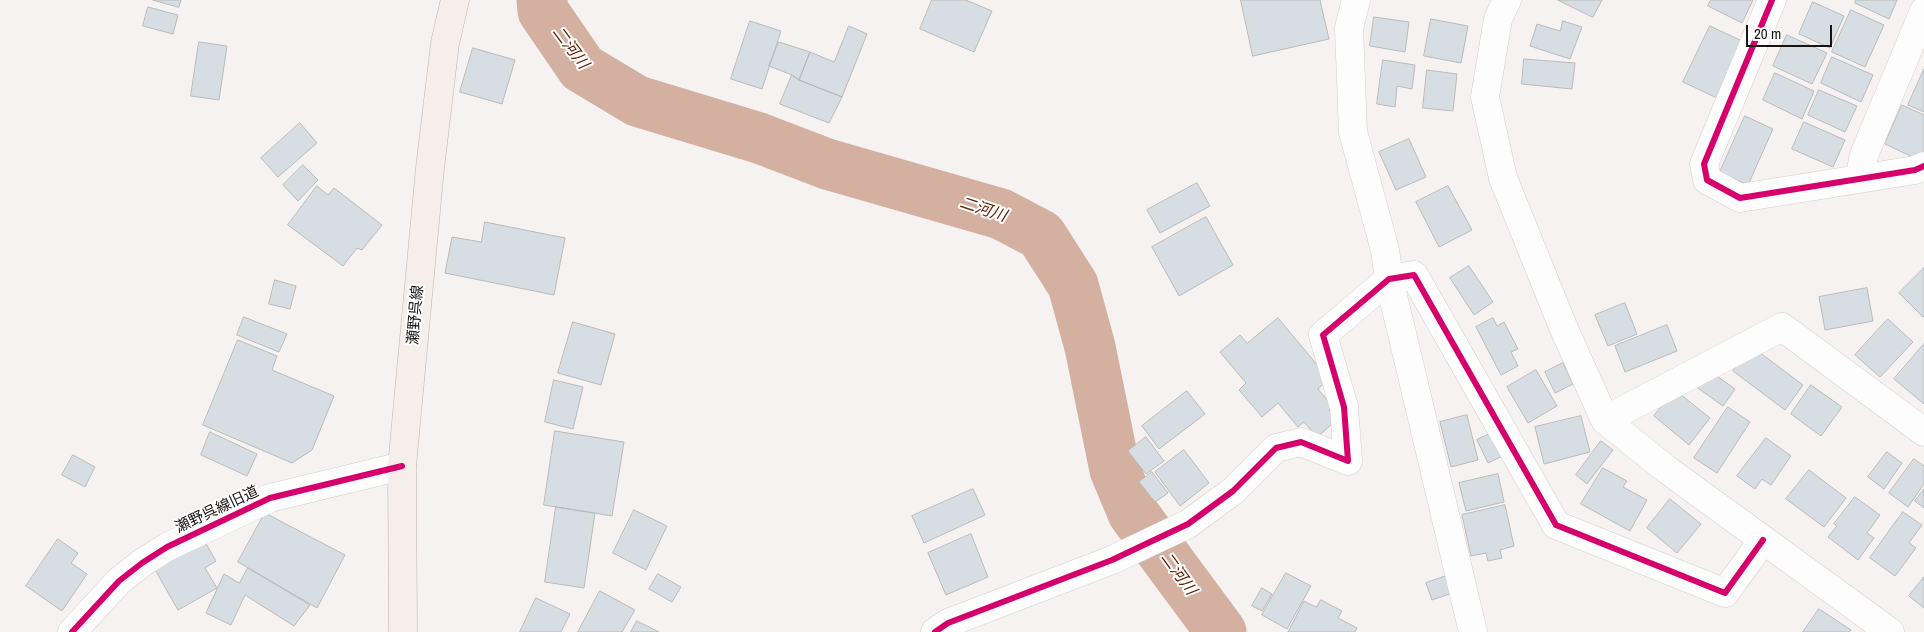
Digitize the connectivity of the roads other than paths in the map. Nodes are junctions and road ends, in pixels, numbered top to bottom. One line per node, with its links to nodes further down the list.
1 (455, 0): 11 (main road, 瀬野呉線)
2 (1356, 0): 8 (street)
3 (1506, 0): 9 (street)
4 (1772, 0): 7 (street)
5 (1924, 11): 7 (street)
6 (1924, 166): 7 (street)
7 (1859, 179)
8 (1389, 279): 12 (street); 15 (street); 16 (street)
9 (1605, 420): 10 (street); 12 (street)
10 (1924, 432)
11 (402, 466): 13 (main road, 瀬野呉線); 14 (street, 瀬野呉線旧道)
12 (1763, 540): 17 (street)
13 (405, 631)
14 (72, 632)
15 (935, 632)
16 (1473, 632)
17 (1890, 632)

